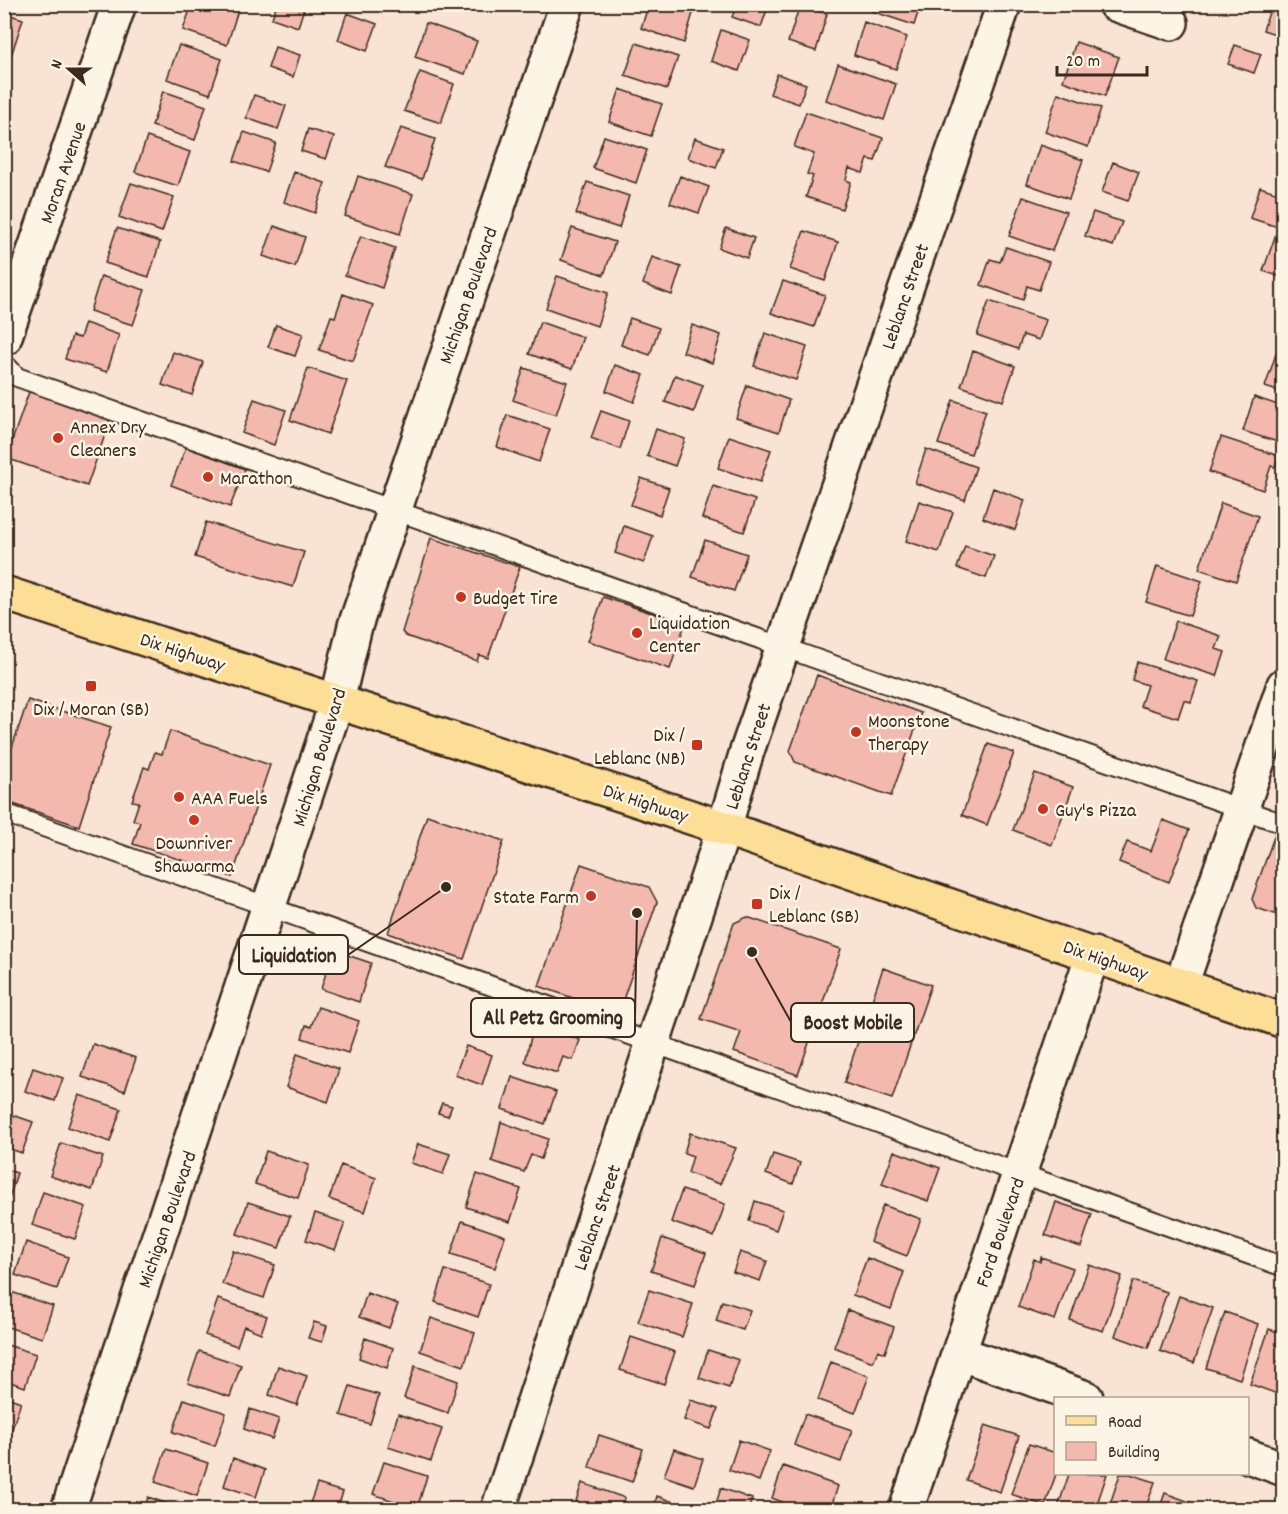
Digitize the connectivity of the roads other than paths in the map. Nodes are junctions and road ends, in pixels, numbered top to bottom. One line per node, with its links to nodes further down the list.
1 (118, 4): 6 (street, Moran Avenue)
2 (567, 4): 8 (street, Michigan Boulevard)
3 (1004, 4): 10 (street, Leblanc Street)
4 (1115, 4): 5 (street)
5 (1171, 23)
6 (4, 339)
7 (4, 363): 8 (lane)
8 (394, 509): 10 (lane); 12 (street, Michigan Boulevard)
9 (4, 593): 12 (main road, Dix Highway)
10 (783, 647): 13 (lane); 16 (street, Leblanc Street)
11 (1284, 685): 13 (street)
12 (337, 701): 16 (main road, Dix Highway); 17 (street, Michigan Boulevard)
13 (1241, 809): 15 (lane); 19 (street)
14 (4, 813): 17 (lane)
15 (1284, 824)
16 (724, 828): 18 (main road, Dix Highway); 21 (street, Leblanc Street)
17 (270, 908): 21 (lane); 28 (street, Michigan Boulevard)
18 (1093, 954): 19 (main road, Dix Highway); 22 (street, Ford Boulevard)
19 (1181, 985): 20 (main road, Dix Highway)
20 (1284, 1021)
21 (653, 1043): 22 (lane); 29 (street, Leblanc Street)
22 (1019, 1173): 23 (lane); 24 (street, Ford Boulevard)
23 (1284, 1268)
24 (959, 1353): 25 (street); 30 (street, Ford Boulevard)
25 (1083, 1397)
26 (1249, 1456): 27 (street)
27 (1284, 1469)
28 (68, 1509)
29 (498, 1509)
30 (906, 1509)

